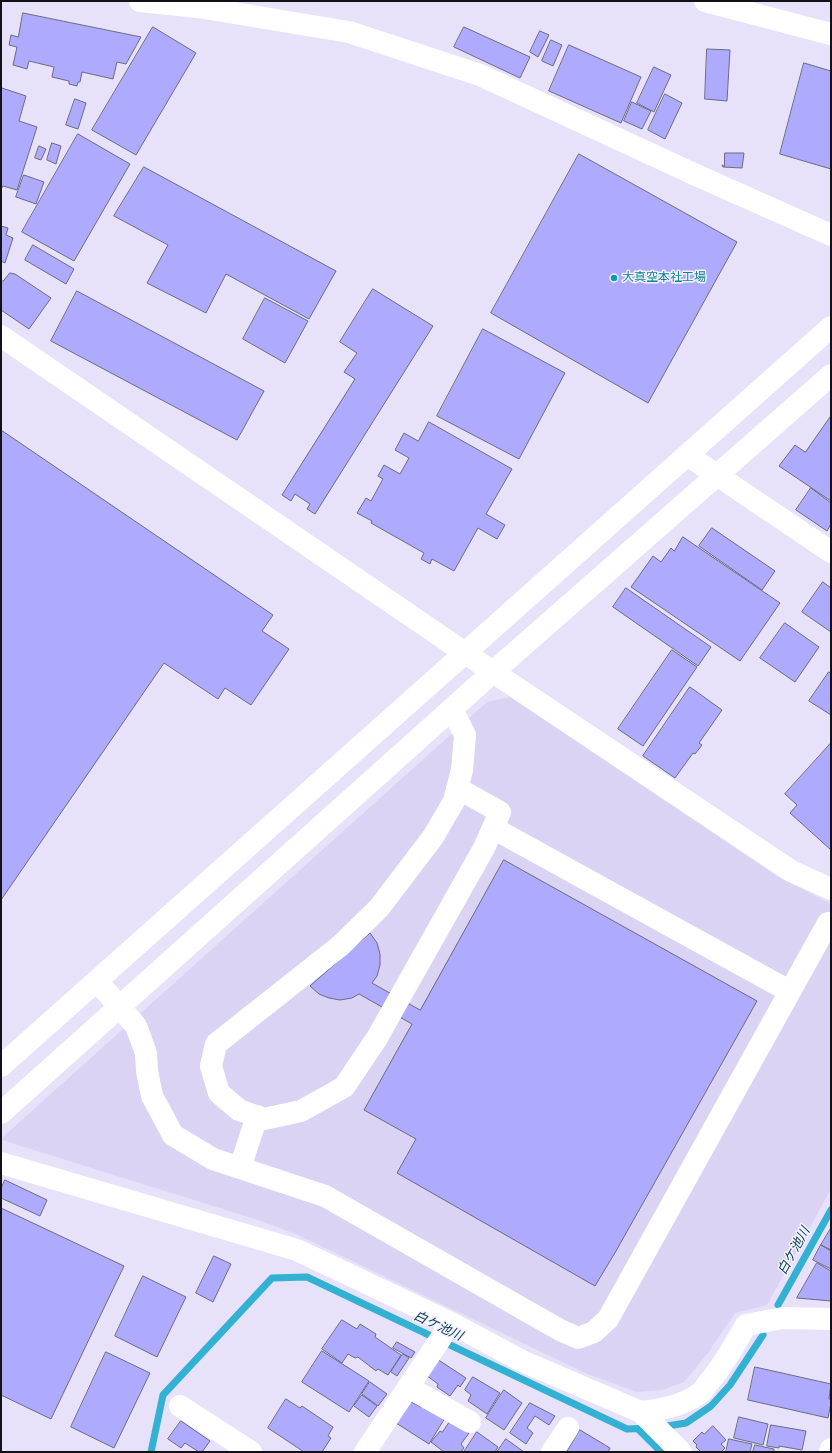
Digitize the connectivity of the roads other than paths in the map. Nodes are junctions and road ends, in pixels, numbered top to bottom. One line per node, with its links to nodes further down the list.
1 (140, 1): 4 (street)
2 (705, 1): 3 (street)
3 (831, 34)
4 (831, 235)
5 (831, 327): 8 (street)
6 (1, 336): 11 (street)
7 (831, 375): 9 (street)
8 (687, 455): 9 (street); 11 (street)
9 (718, 475): 10 (street); 12 (street)
10 (831, 552)
11 (465, 652): 12 (street); 18 (street)
12 (493, 672): 13 (street); 16 (street)
13 (452, 709): 14 (street); 20 (street)
14 (457, 788): 15 (street); 23 (street)
15 (493, 828): 19 (street); 23 (street)
16 (831, 889)
17 (828, 923): 19 (street)
18 (97, 981): 20 (street); 21 (street)
19 (790, 991): 25 (street)
20 (119, 1007): 22 (street); 25 (street)
21 (1, 1066)
22 (1, 1113)
23 (257, 1116): 25 (street)
24 (1, 1163): 27 (street)
25 (240, 1168)
26 (831, 1319): 30 (street)
27 (451, 1323): 28 (street); 30 (street)
28 (408, 1387): 31 (street); 35 (street)
29 (180, 1406): 34 (street)
30 (641, 1412): 37 (street)
31 (470, 1422)
32 (568, 1428): 36 (street)
33 (831, 1449): 38 (street)
34 (251, 1452)
35 (365, 1452)
36 (552, 1452)
37 (682, 1452)
38 (830, 1452)

